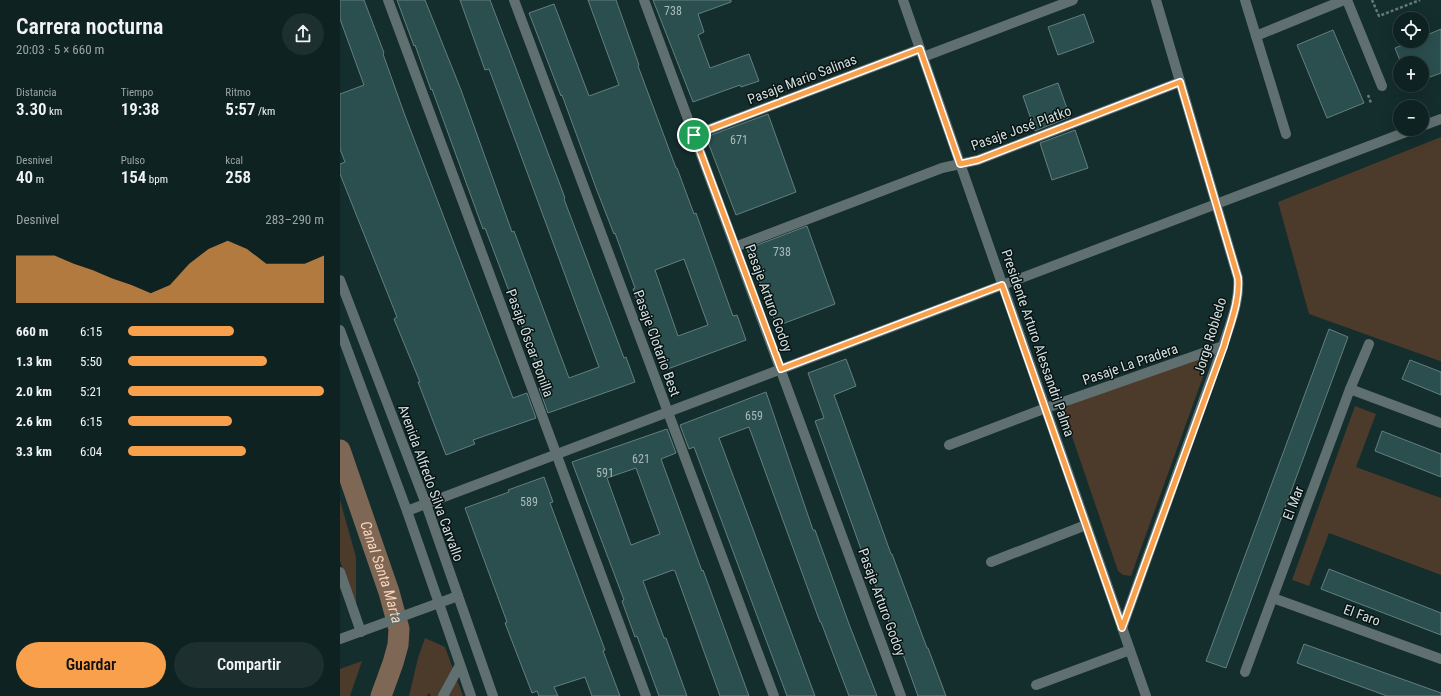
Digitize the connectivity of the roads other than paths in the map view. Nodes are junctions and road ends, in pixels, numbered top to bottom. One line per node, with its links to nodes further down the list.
1 (388, 0): 32 (street, Pasaje Óscar Bonilla)
2 (514, 0): 29 (street, Pasaje Clotario Best)
3 (903, 0): 10 (street, Presidente Arturo Alessandri Palma)
4 (1073, 0): 10 (street, Pasaje Mario Salinas)
5 (1156, 0): 11 (street, Jorge Robledo)
6 (1245, 0): 9 (street)
7 (1345, 0): 9 (street); 12 (street)
8 (646, 1): 16 (street, Pasaje Arturo Godoy)
9 (1256, 36): 15 (street)
10 (922, 53): 16 (street, Pasaje Mario Salinas); 18 (street, Presidente Arturo Alessandri Palma)
11 (1180, 82): 18 (street, Pasaje José Platko); 19 (street, Jorge Robledo)
12 (1382, 86)
13 (1441, 119): 14 (street)
14 (1429, 123)
15 (1286, 134)
16 (694, 135): 20 (street, Pasaje Arturo Godoy)
17 (1396, 136): 19 (street)
18 (960, 164): 20 (street, Pasaje José Platko); 22 (street, Presidente Arturo Alessandri Palma)
19 (1217, 204): 22 (street); 25 (street, Jorge Robledo)
20 (735, 247): 26 (street, Pasaje Arturo Godoy)
21 (340, 280): 33 (street, Avenida Alfredo Silva Carvallo)
22 (1002, 285): 26 (street); 28 (street, Presidente Arturo Alessandri Palma)
23 (340, 330): 34 (street)
24 (1369, 344): 27 (street, El Mar)
25 (1224, 346): 28 (street, Pasaje La Pradera); 41 (street, Jorge Robledo)
26 (781, 369): 29 (street); 54 (street, Pasaje Arturo Godoy)
27 (1350, 390): 30 (street); 39 (street, El Mar)
28 (1046, 408): 31 (street, Pasaje La Pradera); 35 (street, Presidente Arturo Alessandri Palma)
29 (668, 412): 32 (street); 53 (street, Pasaje Clotario Best)
30 (1441, 423)
31 (949, 445)
32 (556, 454): 33 (street); 52 (street, Pasaje Óscar Bonilla)
33 (426, 504): 34 (street); 38 (street, Avenida Alfredo Silva Carvallo)
34 (407, 511): 40 (street)
35 (1086, 524): 36 (street); 41 (street, Presidente Arturo Alessandri Palma)
36 (991, 562)
37 (340, 572): 42 (street)
38 (458, 596): 40 (street); 51 (street, Avenida Alfredo Silva Carvallo)
39 (1272, 598): 45 (street, El Faro); 47 (street, El Mar)
40 (439, 603): 42 (street); 46 (street)
41 (1122, 628): 44 (street, Presidente Arturo Alessandri Palma)
42 (361, 632): 43 (street)
43 (340, 639)
44 (1130, 650): 48 (street); 55 (street, Presidente Arturo Alessandri Palma)
45 (1441, 659)
46 (460, 665): 49 (street); 50 (street)
47 (1245, 672)
48 (1036, 685)
49 (443, 696)
50 (471, 696)
51 (493, 696)
52 (646, 696)
53 (774, 696)
54 (901, 696)
55 (1146, 696)

